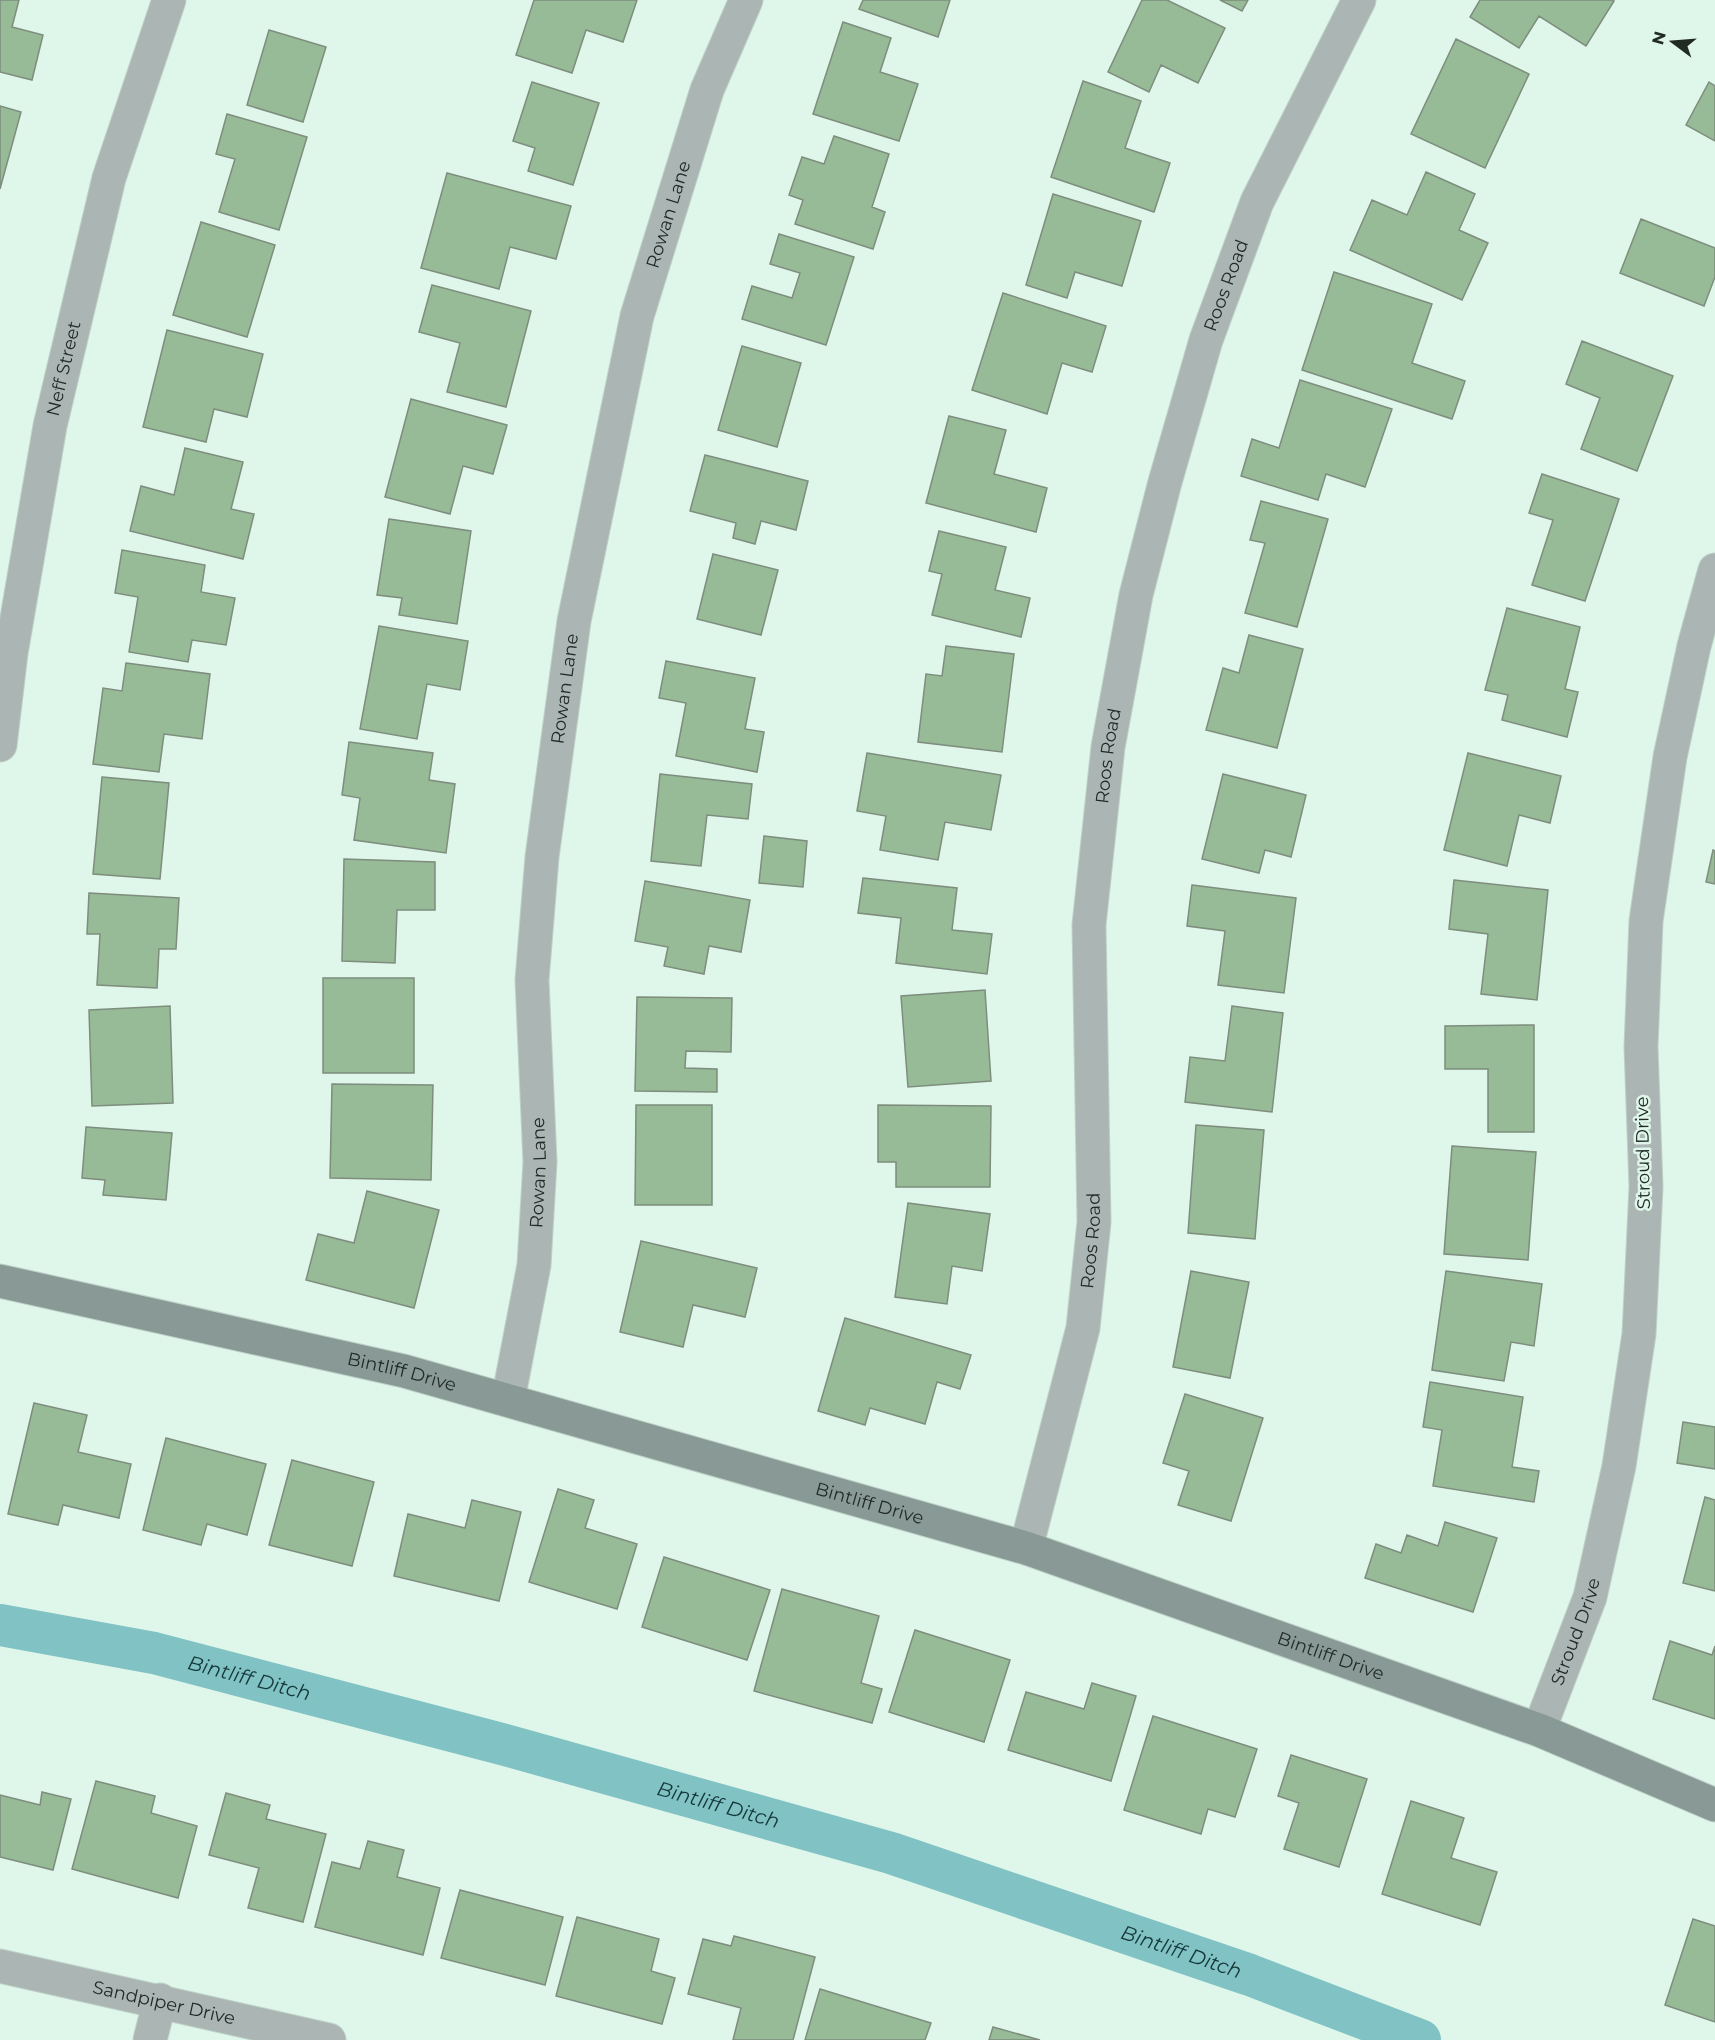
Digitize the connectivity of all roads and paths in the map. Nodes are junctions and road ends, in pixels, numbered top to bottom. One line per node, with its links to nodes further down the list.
1 (169, 0): 5 (street, Neff Street)
2 (746, 0): 7 (street, Rowan Lane)
3 (1359, 0): 8 (street, Roos Road)
4 (1715, 570): 9 (street, Stroud Drive)
5 (0, 745)
6 (0, 1281): 7 (street, Bintliff Drive)
7 (508, 1400): 8 (street, Bintliff Drive)
8 (1026, 1548): 9 (street, Bintliff Drive)
9 (1539, 1730): 10 (street, Bintliff Drive)
10 (1715, 1805)
11 (0, 1966): 12 (street, Sandpiper Drive)
12 (160, 2000): 13 (street); 14 (street, Sandpiper Drive)
13 (150, 2040)
14 (329, 2040)

